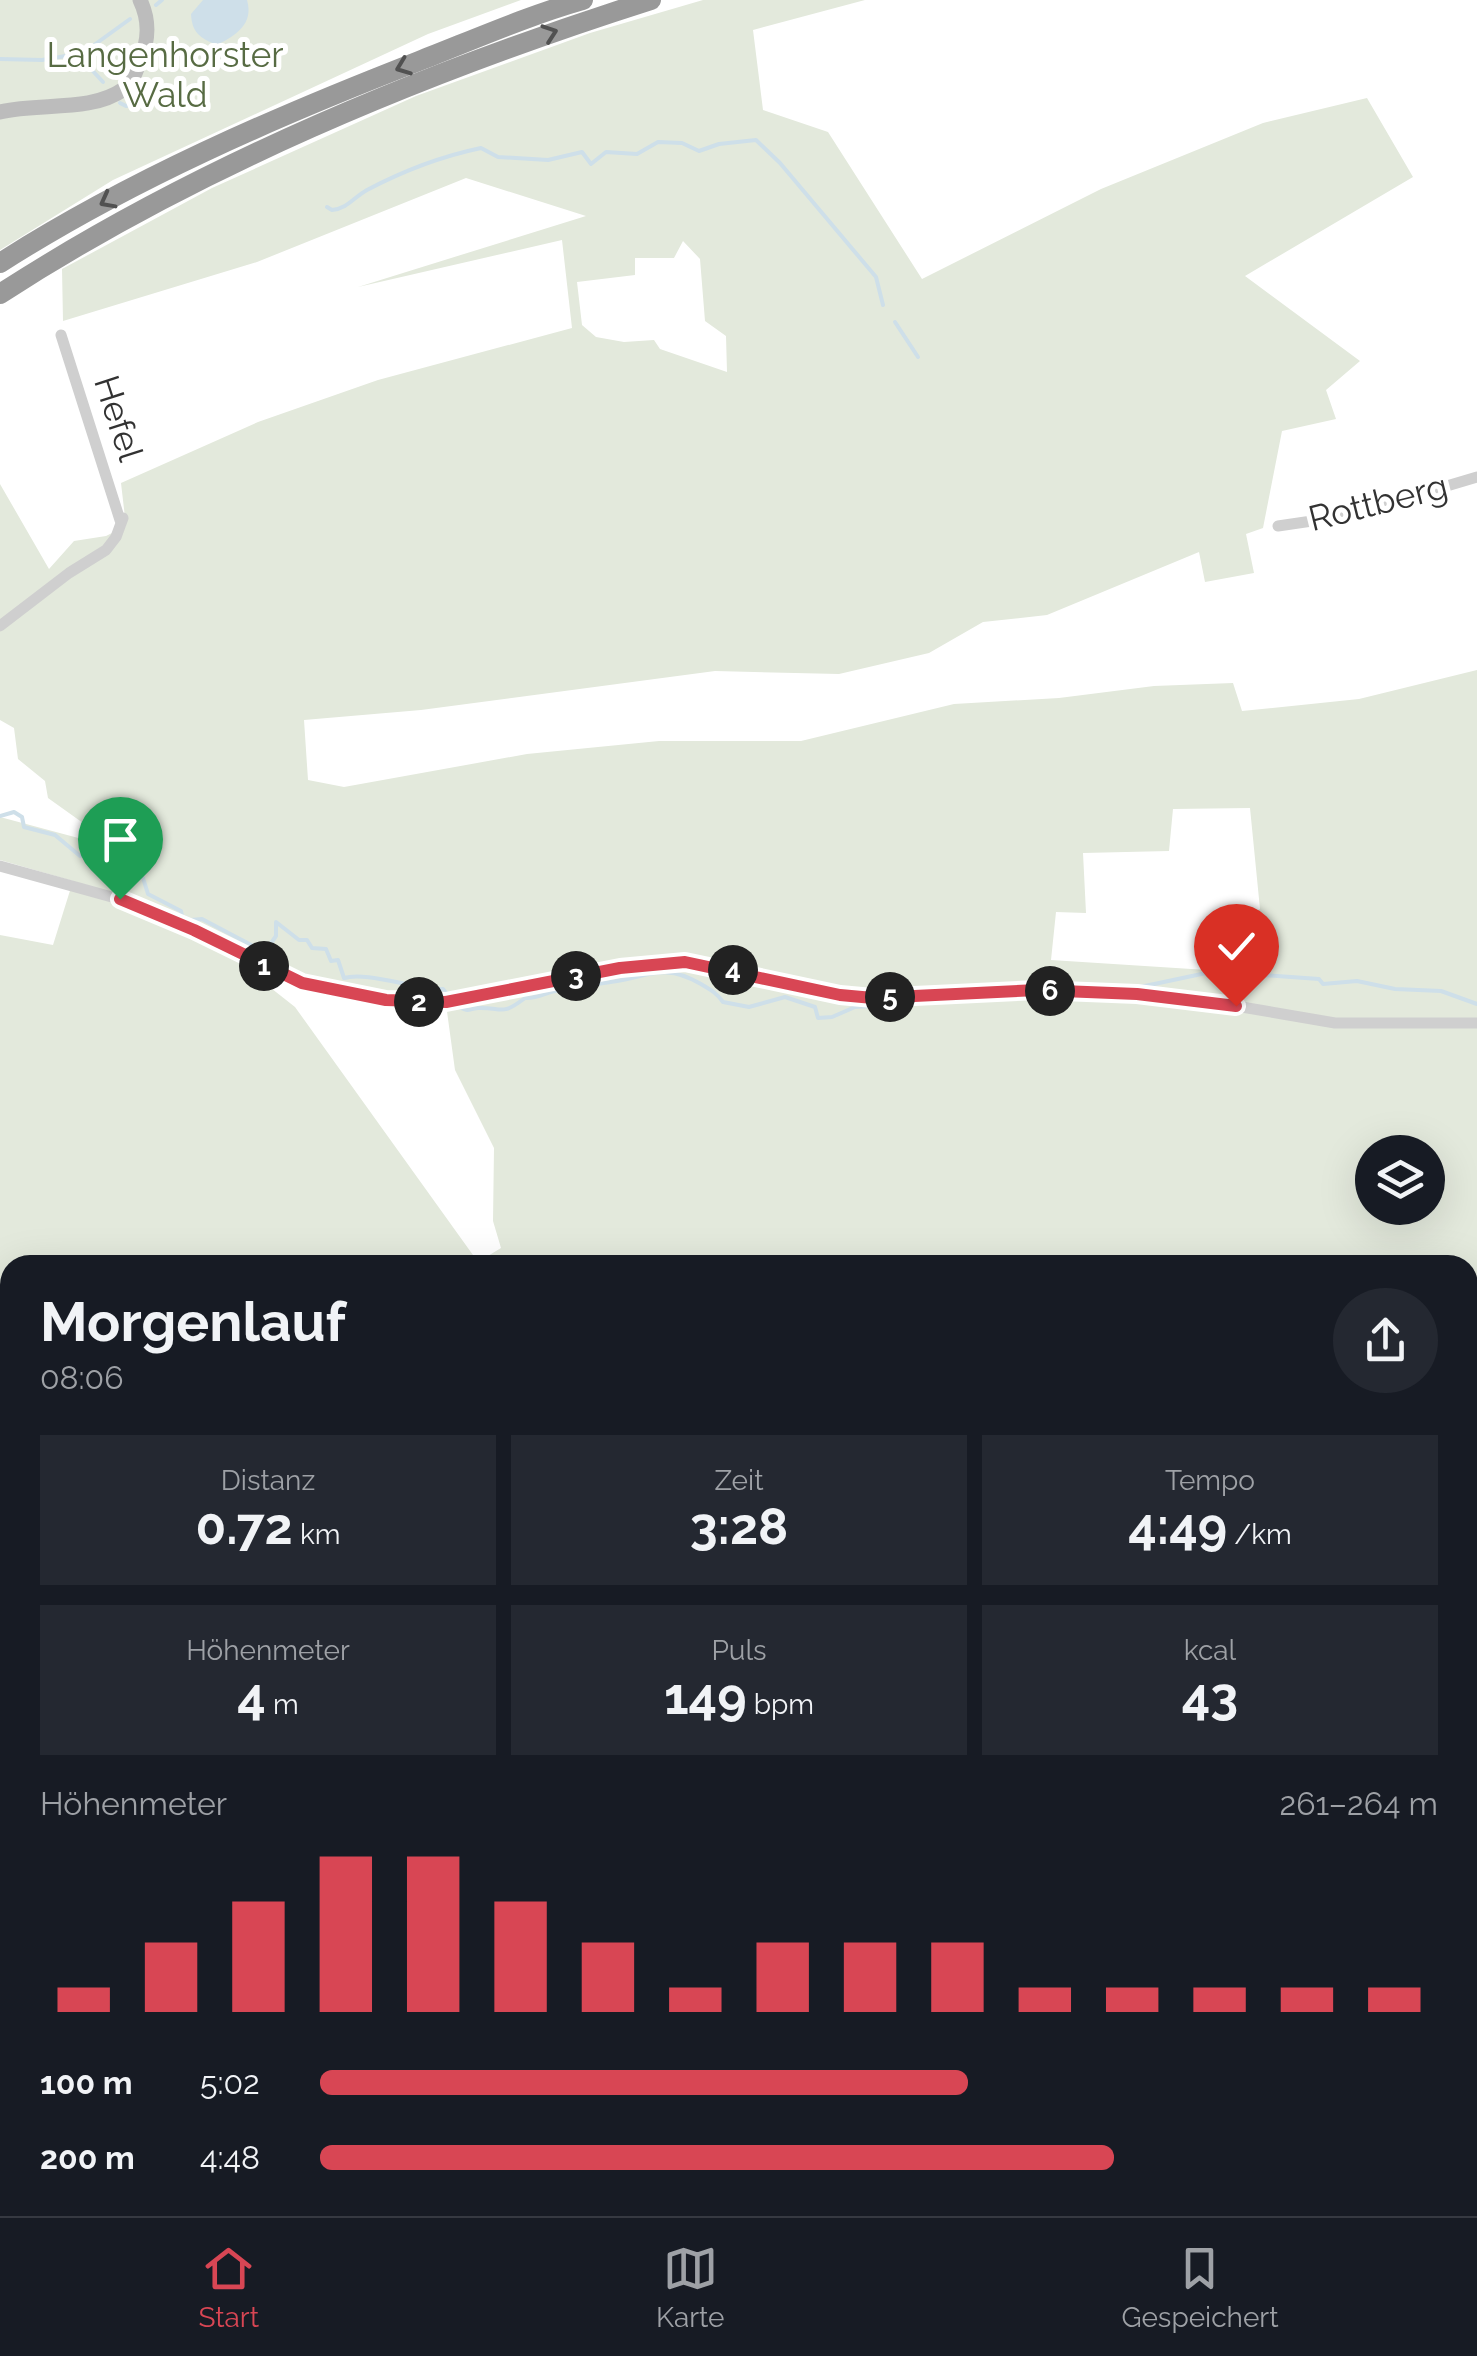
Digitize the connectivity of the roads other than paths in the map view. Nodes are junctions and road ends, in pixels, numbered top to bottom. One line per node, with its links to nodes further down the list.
1 (140, 0): 4 (street)
2 (584, 0): 5 (highway, one-way to 5)
3 (651, 0): 6 (highway, one-way to 3)
4 (0, 112)
5 (0, 263)
6 (0, 294)
7 (61, 335): 10 (street, Hefel)
8 (1477, 477): 9 (street, Rottberg)
9 (1278, 526)
10 (0, 626)
11 (0, 866): 12 (street)
12 (1477, 1023)

